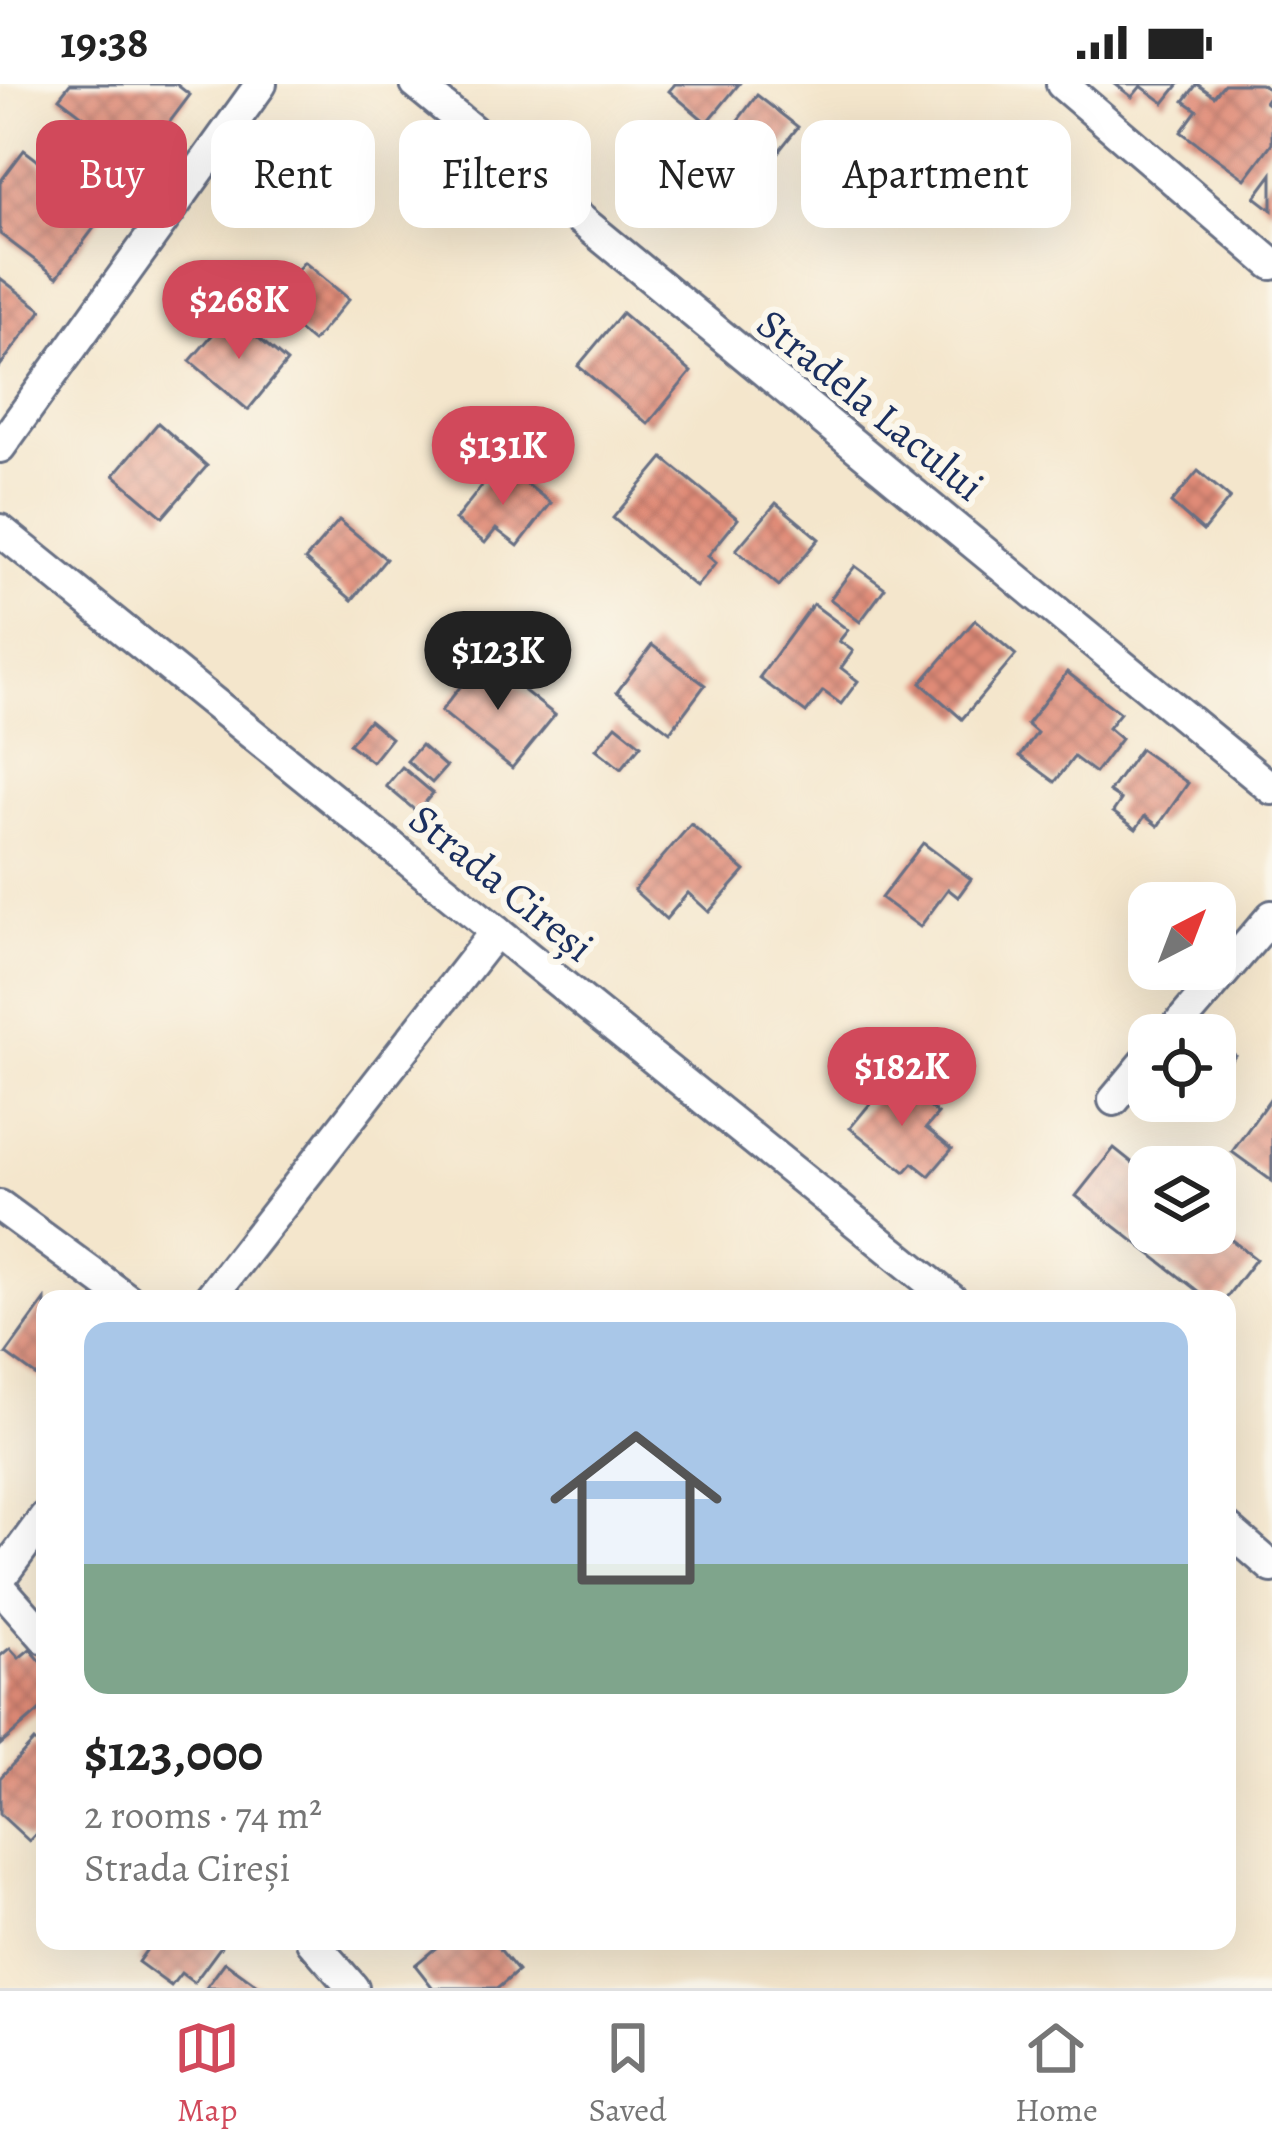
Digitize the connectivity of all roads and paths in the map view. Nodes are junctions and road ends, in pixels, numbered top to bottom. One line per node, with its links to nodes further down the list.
1 (262, 84): 5 (street)
2 (416, 84): 7 (street, Stradela Lacului)
3 (1062, 84): 4 (street)
4 (1272, 264)
5 (0, 447)
6 (0, 530): 9 (street, Strada Cireși)
7 (1272, 789)
8 (1272, 916): 10 (street)
9 (496, 932): 15 (street); 16 (street, Strada Cireși)
10 (1187, 1014)
11 (1128, 1083): 12 (street)
12 (1114, 1100)
13 (0, 1207): 14 (street)
14 (115, 1290)
15 (215, 1290)
16 (940, 1290)
17 (36, 1530): 20 (street)
18 (1236, 1536): 19 (street)
19 (1272, 1567)
20 (0, 1582): 21 (street)
21 (36, 1627)
22 (319, 1950): 23 (street)
23 (353, 1988)

